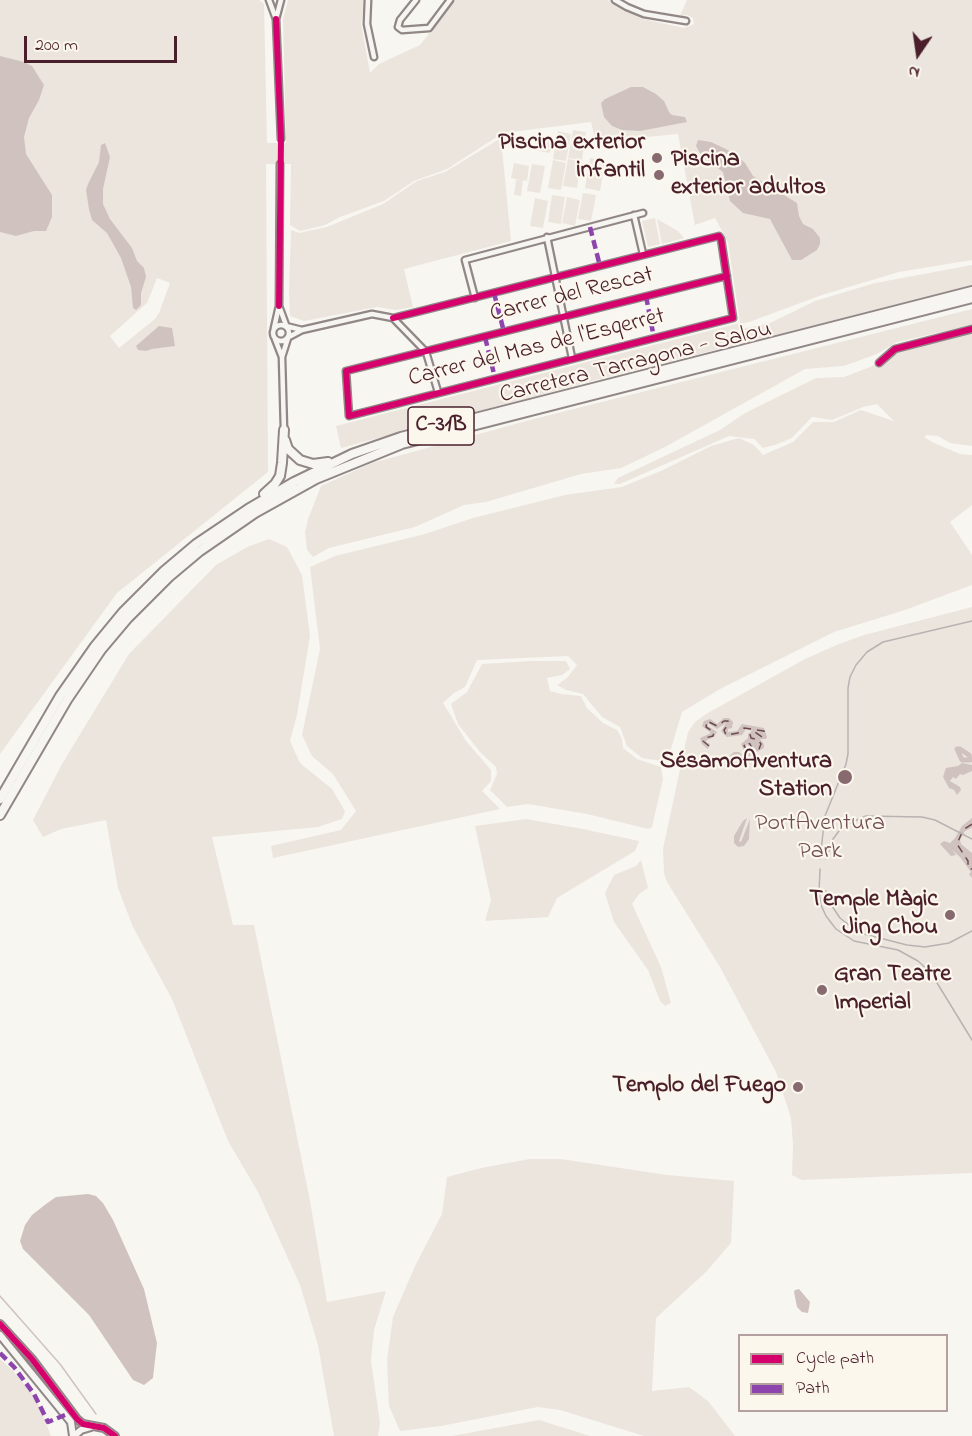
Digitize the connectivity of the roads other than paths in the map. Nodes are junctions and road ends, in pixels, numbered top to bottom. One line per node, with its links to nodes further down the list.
1 (269, 0): 7 (street)
2 (281, 0): 7 (street)
3 (368, 0): 9 (street)
4 (416, 0): 5 (street)
5 (450, 0)
6 (615, 0): 8 (street)
7 (276, 19): 10 (street)
8 (686, 21)
9 (374, 57)
10 (281, 139)
11 (280, 164): 21 (street)
12 (643, 213): 13 (street)
13 (634, 215): 14 (street); 15 (street)
14 (547, 237): 17 (street); 19 (street)
15 (643, 254): 16 (street); 17 (street)
16 (727, 276): 22 (street, Carrer del Rescat); 32 (street, Carrer del Mas de l'Esqerret)
17 (556, 278): 19 (street); 22 (street)
18 (972, 291): 37 (highway, Carretera Tarragona - Salou / C-31B)
19 (475, 298): 23 (street)
20 (972, 298): 39 (highway, Carretera Tarragona - Salou / C-31B)
21 (279, 306): 24 (street); 25 (street)
22 (564, 317): 30 (street, Carrer del Rescat); 32 (street)
23 (393, 318): 27 (street); 30 (street)
24 (286, 326): 25 (street); 27 (street); 28 (street)
25 (273, 329): 29 (street)
26 (972, 329): 33 (street)
27 (302, 330): 28 (street)
28 (287, 338): 29 (street); 31 (street)
29 (276, 339): 31 (street)
30 (426, 352): 34 (street); 35 (street, Carrer del Rescat)
31 (282, 357): 36 (street)
32 (572, 358): 34 (street, Carrer del Mas de l'Esqerret)
33 (879, 363)
34 (438, 392): 35 (street, Carrer del Mas de l'Esqerret)
35 (349, 416)
36 (284, 430): 37 (highway); 38 (highway)
37 (352, 454): 38 (highway, Carretera Tarragona - Salou / C-31B)
38 (224, 526): 40 (highway, Carretera Tarragona - Salou / C-31B)
39 (35, 754): 43 (highway, Carretera Tarragona - Salou / C-31B); 44 (highway)
40 (25, 756): 41 (highway); 42 (highway, Carretera Tarragona - Salou / C-31B)
41 (0, 793)
42 (0, 799)
43 (0, 815)
44 (0, 823)
45 (0, 1324): 47 (street)
46 (0, 1335): 48 (street)
47 (92, 1427): 48 (street); 49 (street)
48 (74, 1436)
49 (115, 1436)

